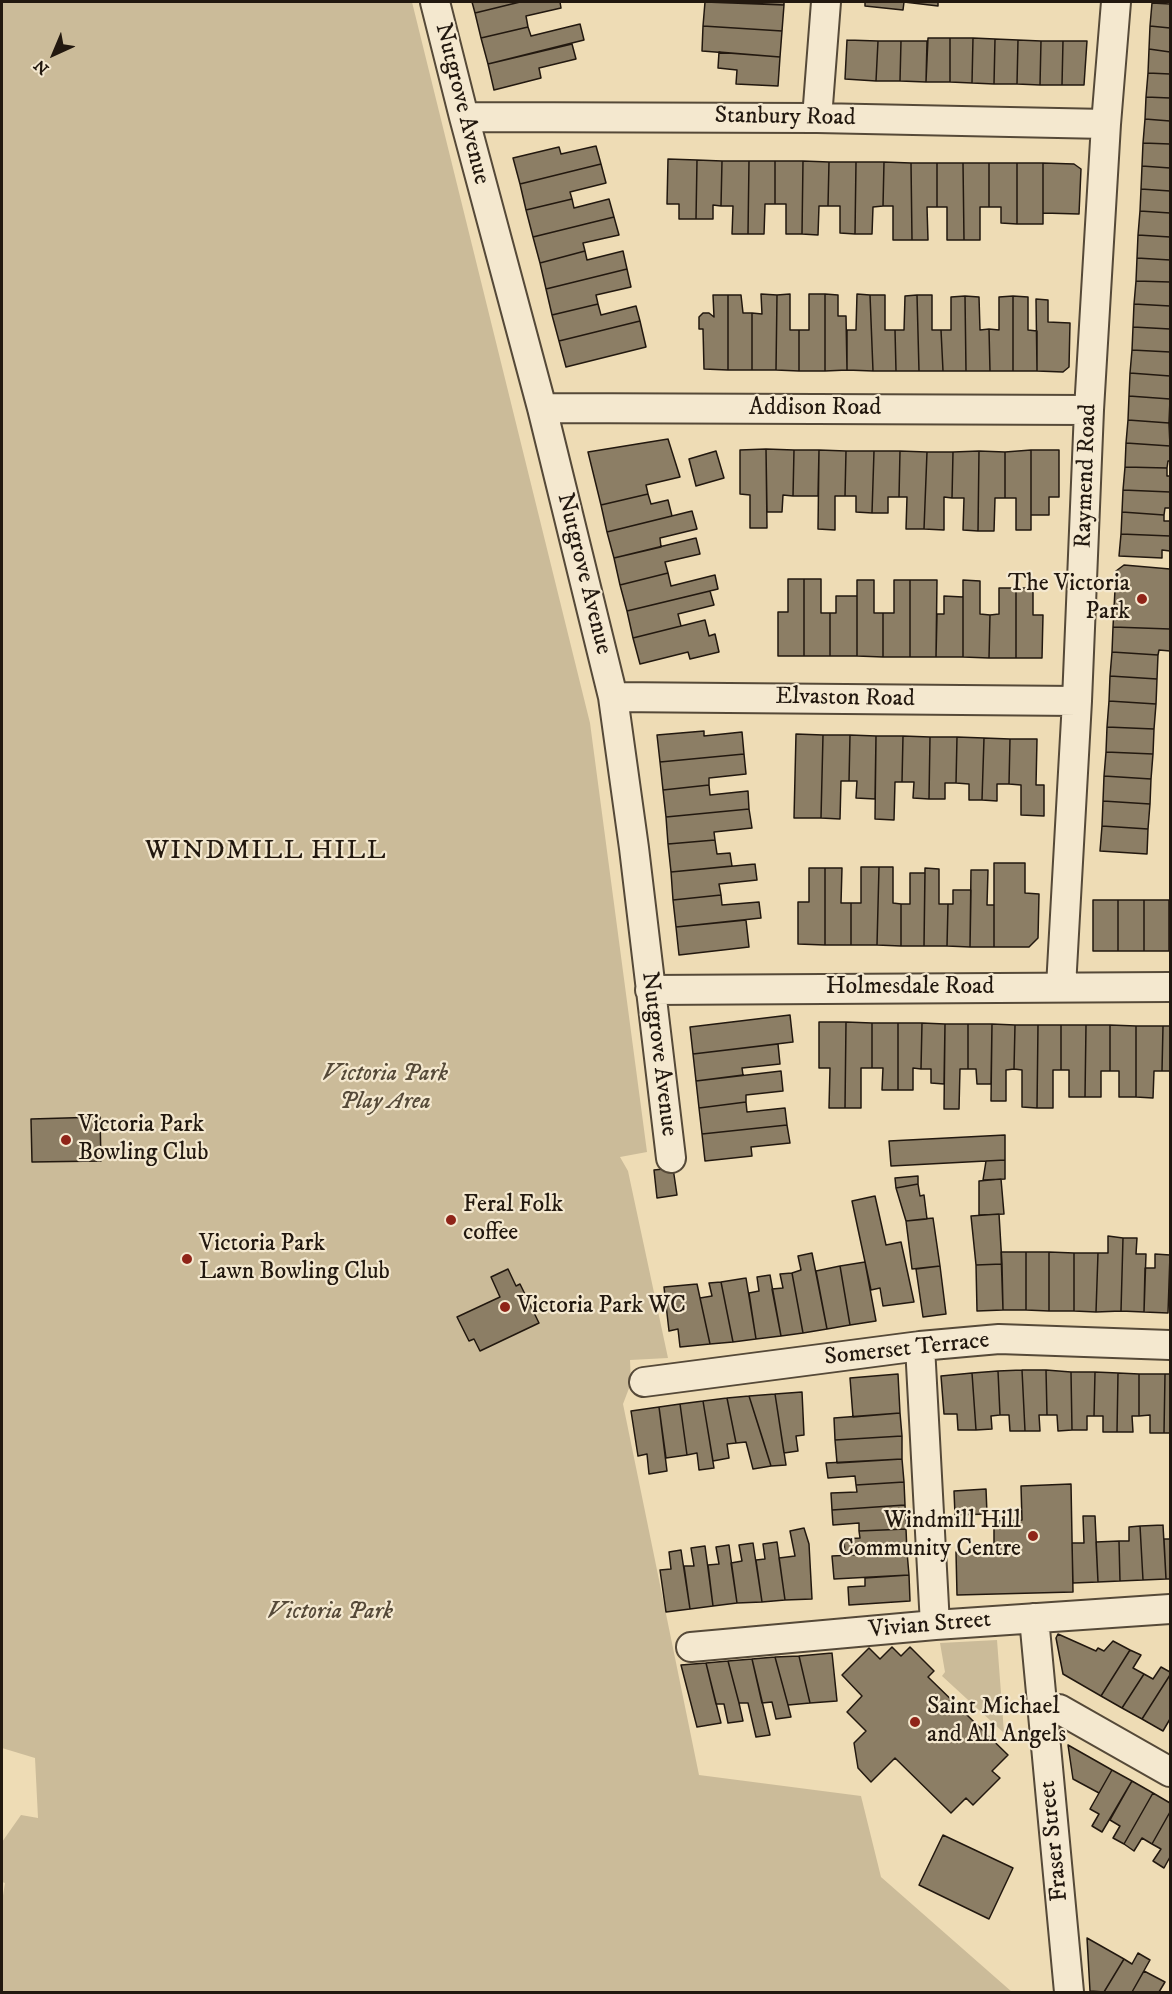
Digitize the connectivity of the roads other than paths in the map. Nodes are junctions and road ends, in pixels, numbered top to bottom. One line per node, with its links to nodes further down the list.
1 (435, 2): 4 (street, Nutgrove Avenue)
2 (826, 2): 5 (street)
3 (1116, 2): 6 (street, Raymend Road)
4 (464, 117): 5 (street, Stanbury Road); 7 (street, Nutgrove Avenue)
5 (817, 118): 6 (street, Stanbury Road)
6 (1106, 124): 8 (street, Raymend Road)
7 (542, 408): 8 (street, Addison Road); 9 (street, Nutgrove Avenue)
8 (1089, 410): 10 (street, Raymend Road)
9 (613, 697): 10 (street, Elvaston Road); 13 (street, Nutgrove Avenue)
10 (1077, 701): 11 (street, Raymend Road)
11 (1061, 987): 12 (street, Holmesdale Road); 13 (street, Holmesdale Road)
12 (1170, 987)
13 (650, 990): 14 (street, Nutgrove Avenue)
14 (671, 1158)
15 (1170, 1344): 16 (street, Somerset Terrace)
16 (920, 1346): 17 (street, Somerset Terrace); 20 (street)
17 (644, 1382)
18 (1170, 1609): 19 (street, Vivian Street)
19 (1035, 1618): 20 (street, Vivian Street); 22 (street, Fraser Street)
20 (935, 1625): 21 (street, Vivian Street)
21 (690, 1647)
22 (1042, 1709): 23 (street); 24 (street, Fraser Street)
23 (1170, 1772)
24 (1070, 1992)

